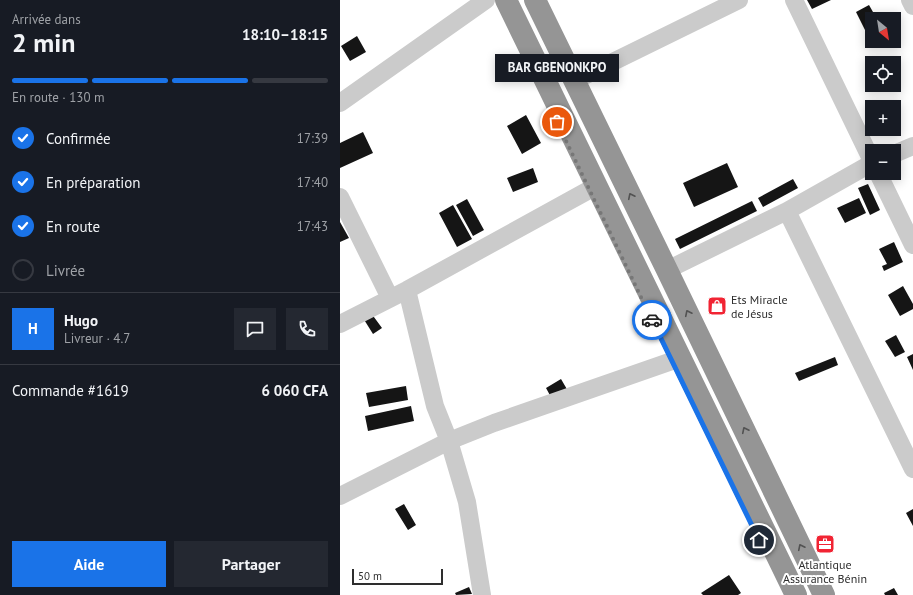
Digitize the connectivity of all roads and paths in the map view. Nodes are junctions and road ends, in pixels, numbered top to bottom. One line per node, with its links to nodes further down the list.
1 (486, 0): 10 (street)
2 (499, 0): 16 (street)
3 (506, 0): 30 (highway)
4 (739, 0): 9 (street)
5 (794, 0): 12 (street)
6 (910, 0): 8 (street)
7 (537, 1): 9 (highway)
8 (913, 6)
9 (574, 81): 20 (highway, one-way to 9)
10 (340, 103)
11 (913, 146): 13 (street)
12 (865, 147)
13 (901, 151)
14 (865, 166): 18 (street)
15 (881, 180): 19 (street)
16 (589, 190): 21 (street); 24 (street)
17 (340, 197): 22 (street)
18 (787, 211): 20 (street); 26 (street)
19 (913, 245)
20 (667, 270): 31 (highway, one-way to 20)
21 (407, 290): 22 (street); 25 (street)
22 (390, 298): 23 (street)
23 (340, 324)
24 (672, 361): 25 (street); 29 (street)
25 (449, 441): 27 (street); 28 (street)
26 (913, 469)
27 (340, 496)
28 (482, 595)
29 (786, 595)
30 (796, 595)
31 (824, 595)

